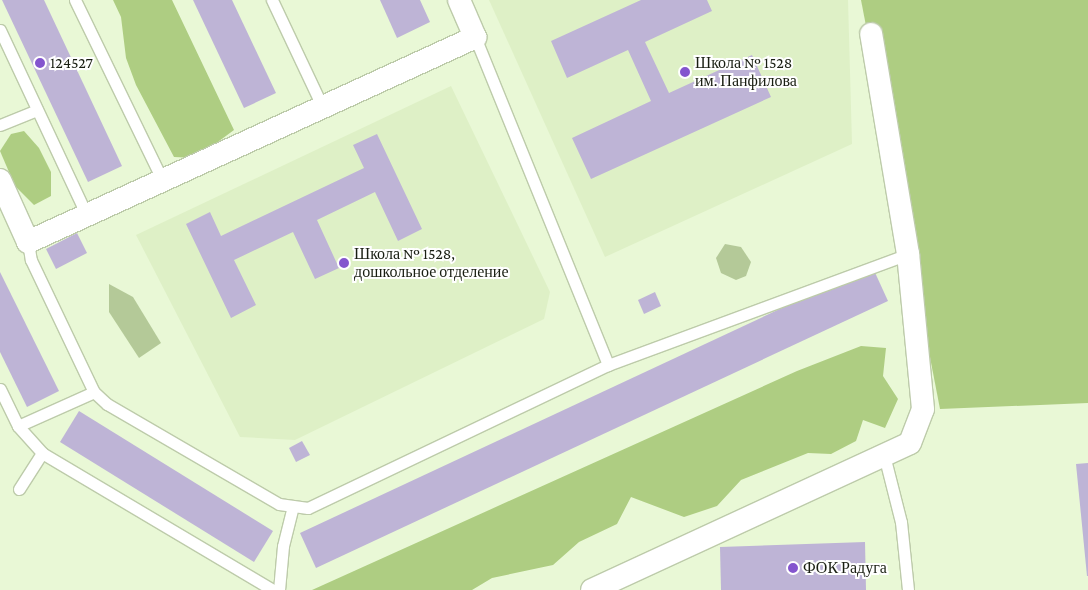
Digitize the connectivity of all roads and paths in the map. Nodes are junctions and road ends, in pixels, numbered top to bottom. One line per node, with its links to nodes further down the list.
1 (75, 0): 11 (lane)
2 (272, 0): 7 (lane)
3 (459, 0): 6 (street)
4 (0, 30): 8 (lane)
5 (871, 34): 14 (street)
6 (475, 37): 7 (street); 15 (lane)
7 (323, 108): 11 (street)
8 (38, 110): 9 (lane); 12 (lane)
9 (0, 125)
10 (0, 180): 13 (street)
11 (163, 181): 12 (street)
12 (87, 216): 13 (street)
13 (28, 242): 17 (lane)
14 (908, 254): 15 (lane); 20 (street)
15 (608, 365): 22 (lane)
16 (0, 390): 18 (lane)
17 (94, 392): 18 (lane); 22 (lane)
18 (18, 426): 19 (lane)
19 (42, 453): 21 (lane); 23 (lane)
20 (884, 455): 25 (street); 26 (lane)
21 (19, 490)
22 (293, 506): 24 (lane)
23 (273, 590)
24 (279, 590)
25 (592, 590)
26 (908, 590)

